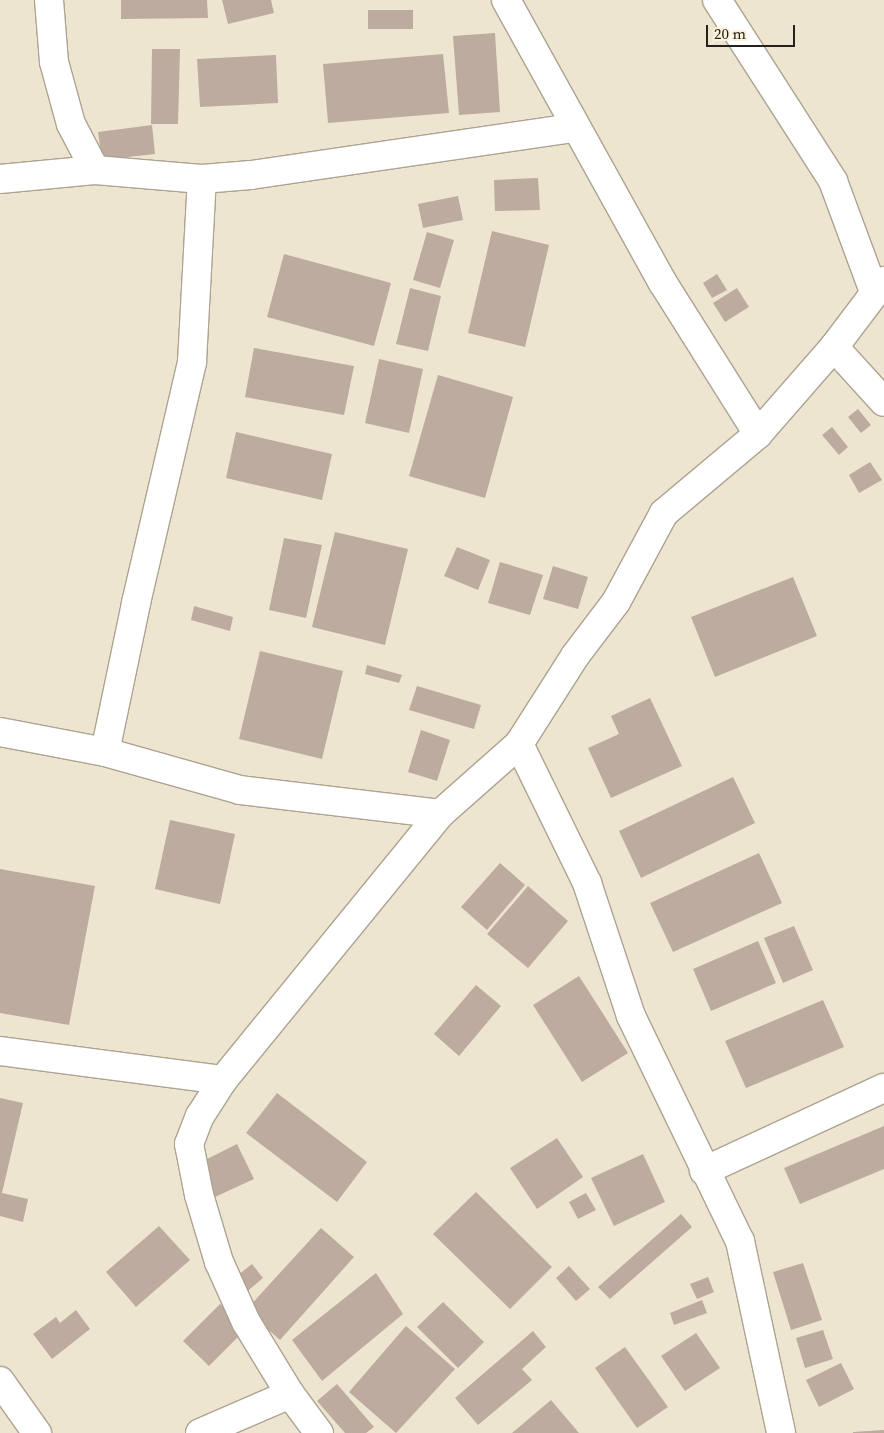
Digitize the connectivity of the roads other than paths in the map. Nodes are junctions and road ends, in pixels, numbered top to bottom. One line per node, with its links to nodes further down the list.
1 (49, 0): 5 (street)
2 (506, 0): 4 (street)
3 (717, 0): 8 (street)
4 (574, 128): 6 (street); 11 (street)
5 (95, 170): 6 (street); 7 (street)
6 (202, 178): 14 (street)
7 (0, 179)
8 (879, 286): 9 (street)
9 (834, 347): 10 (street); 11 (street)
10 (884, 402)
11 (758, 434): 13 (street)
12 (0, 732): 14 (street)
13 (520, 744): 15 (street); 19 (street)
14 (105, 752): 15 (street)
15 (440, 814): 17 (street)
16 (0, 1051): 17 (street)
17 (223, 1080): 21 (street)
18 (884, 1088): 19 (street)
19 (704, 1171): 25 (street)
20 (0, 1381): 22 (street)
21 (290, 1394): 23 (street); 24 (street)
22 (37, 1433)
23 (200, 1433)
24 (319, 1433)
25 (781, 1433)

